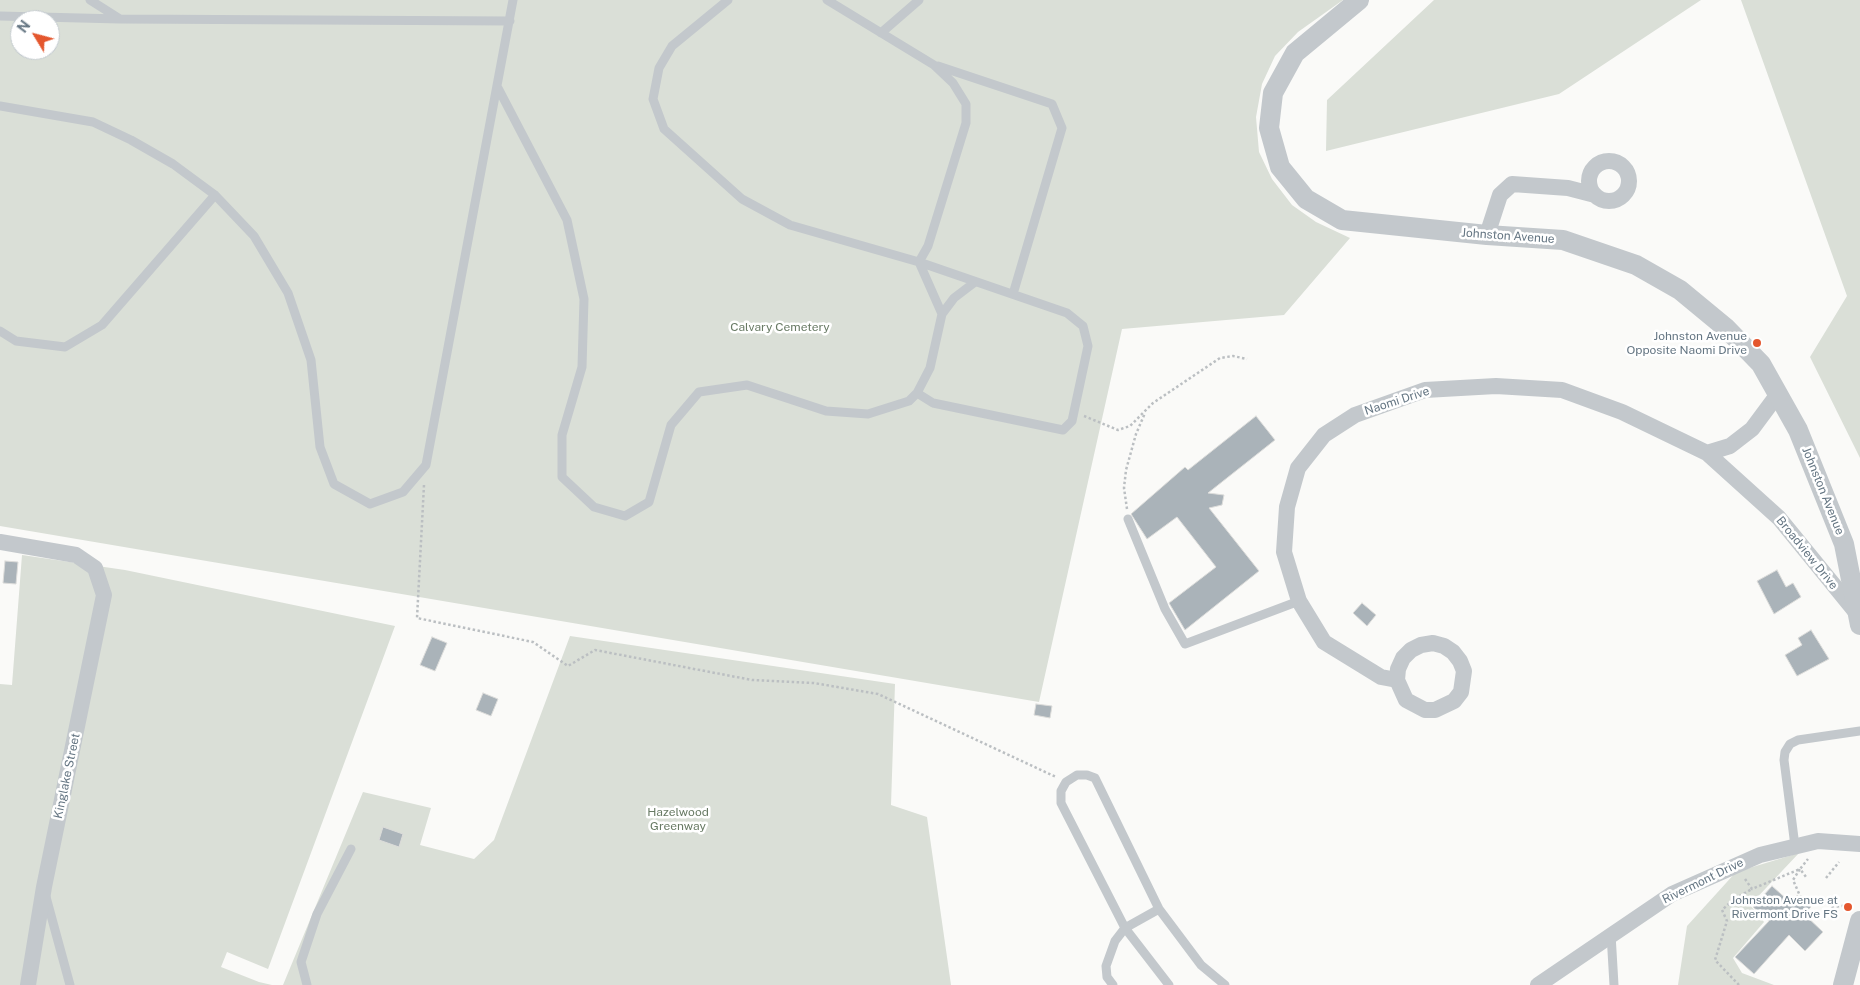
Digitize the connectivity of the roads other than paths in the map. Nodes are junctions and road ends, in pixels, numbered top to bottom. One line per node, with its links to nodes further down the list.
1 (90, 0): 8 (lane)
2 (513, 0): 9 (lane)
3 (728, 0): 19 (lane)
4 (827, 0): 10 (lane)
5 (919, 0): 10 (lane)
6 (1359, 0): 18 (street, Johnston Avenue)
7 (0, 16): 8 (lane)
8 (120, 19): 9 (lane)
9 (510, 21): 12 (lane)
10 (881, 33): 11 (lane)
11 (934, 65): 19 (lane); 21 (lane)
12 (498, 88): 16 (lane); 24 (lane)
13 (0, 106): 16 (lane)
14 (1589, 177): 15 (street); 17 (street); 17 (street)
15 (1568, 188): 17 (street); 18 (street)
16 (215, 195): 23 (lane)
17 (1595, 196)
18 (1487, 235): 25 (street, Johnston Avenue)
19 (919, 262): 20 (lane); 22 (lane)
20 (975, 282): 21 (lane); 22 (lane)
21 (1013, 294): 24 (lane)
22 (942, 314): 24 (lane)
23 (0, 331)
24 (918, 393)
25 (1778, 394): 26 (street); 30 (street, Johnston Avenue)
26 (1707, 454): 29 (street, Naomi Drive); 30 (street, Broadview Drive)
27 (1128, 519): 29 (lane)
28 (0, 542): 36 (street, Kinglake Street)
29 (1299, 601): 31 (street, Naomi Drive)
30 (1859, 621)
31 (1398, 680): 31 (street)
32 (1860, 731): 34 (lane)
33 (1860, 844): 34 (street, Rivermont Drive)
34 (1795, 846): 40 (street, Rivermont Drive)
35 (351, 849): 43 (lane)
36 (44, 887): 41 (street, Kinglake Street); 42 (lane)
37 (1159, 909): 39 (lane); 39 (lane); 46 (lane)
38 (1855, 913): 49 (street)
39 (1125, 928): 44 (lane); 45 (lane)
40 (1611, 934): 47 (street, Rivermont Drive); 48 (lane)
41 (28, 985)
42 (70, 985)
43 (307, 985)
44 (1112, 985)
45 (1169, 985)
46 (1225, 985)
47 (1538, 985)
48 (1614, 985)
49 (1843, 985)

